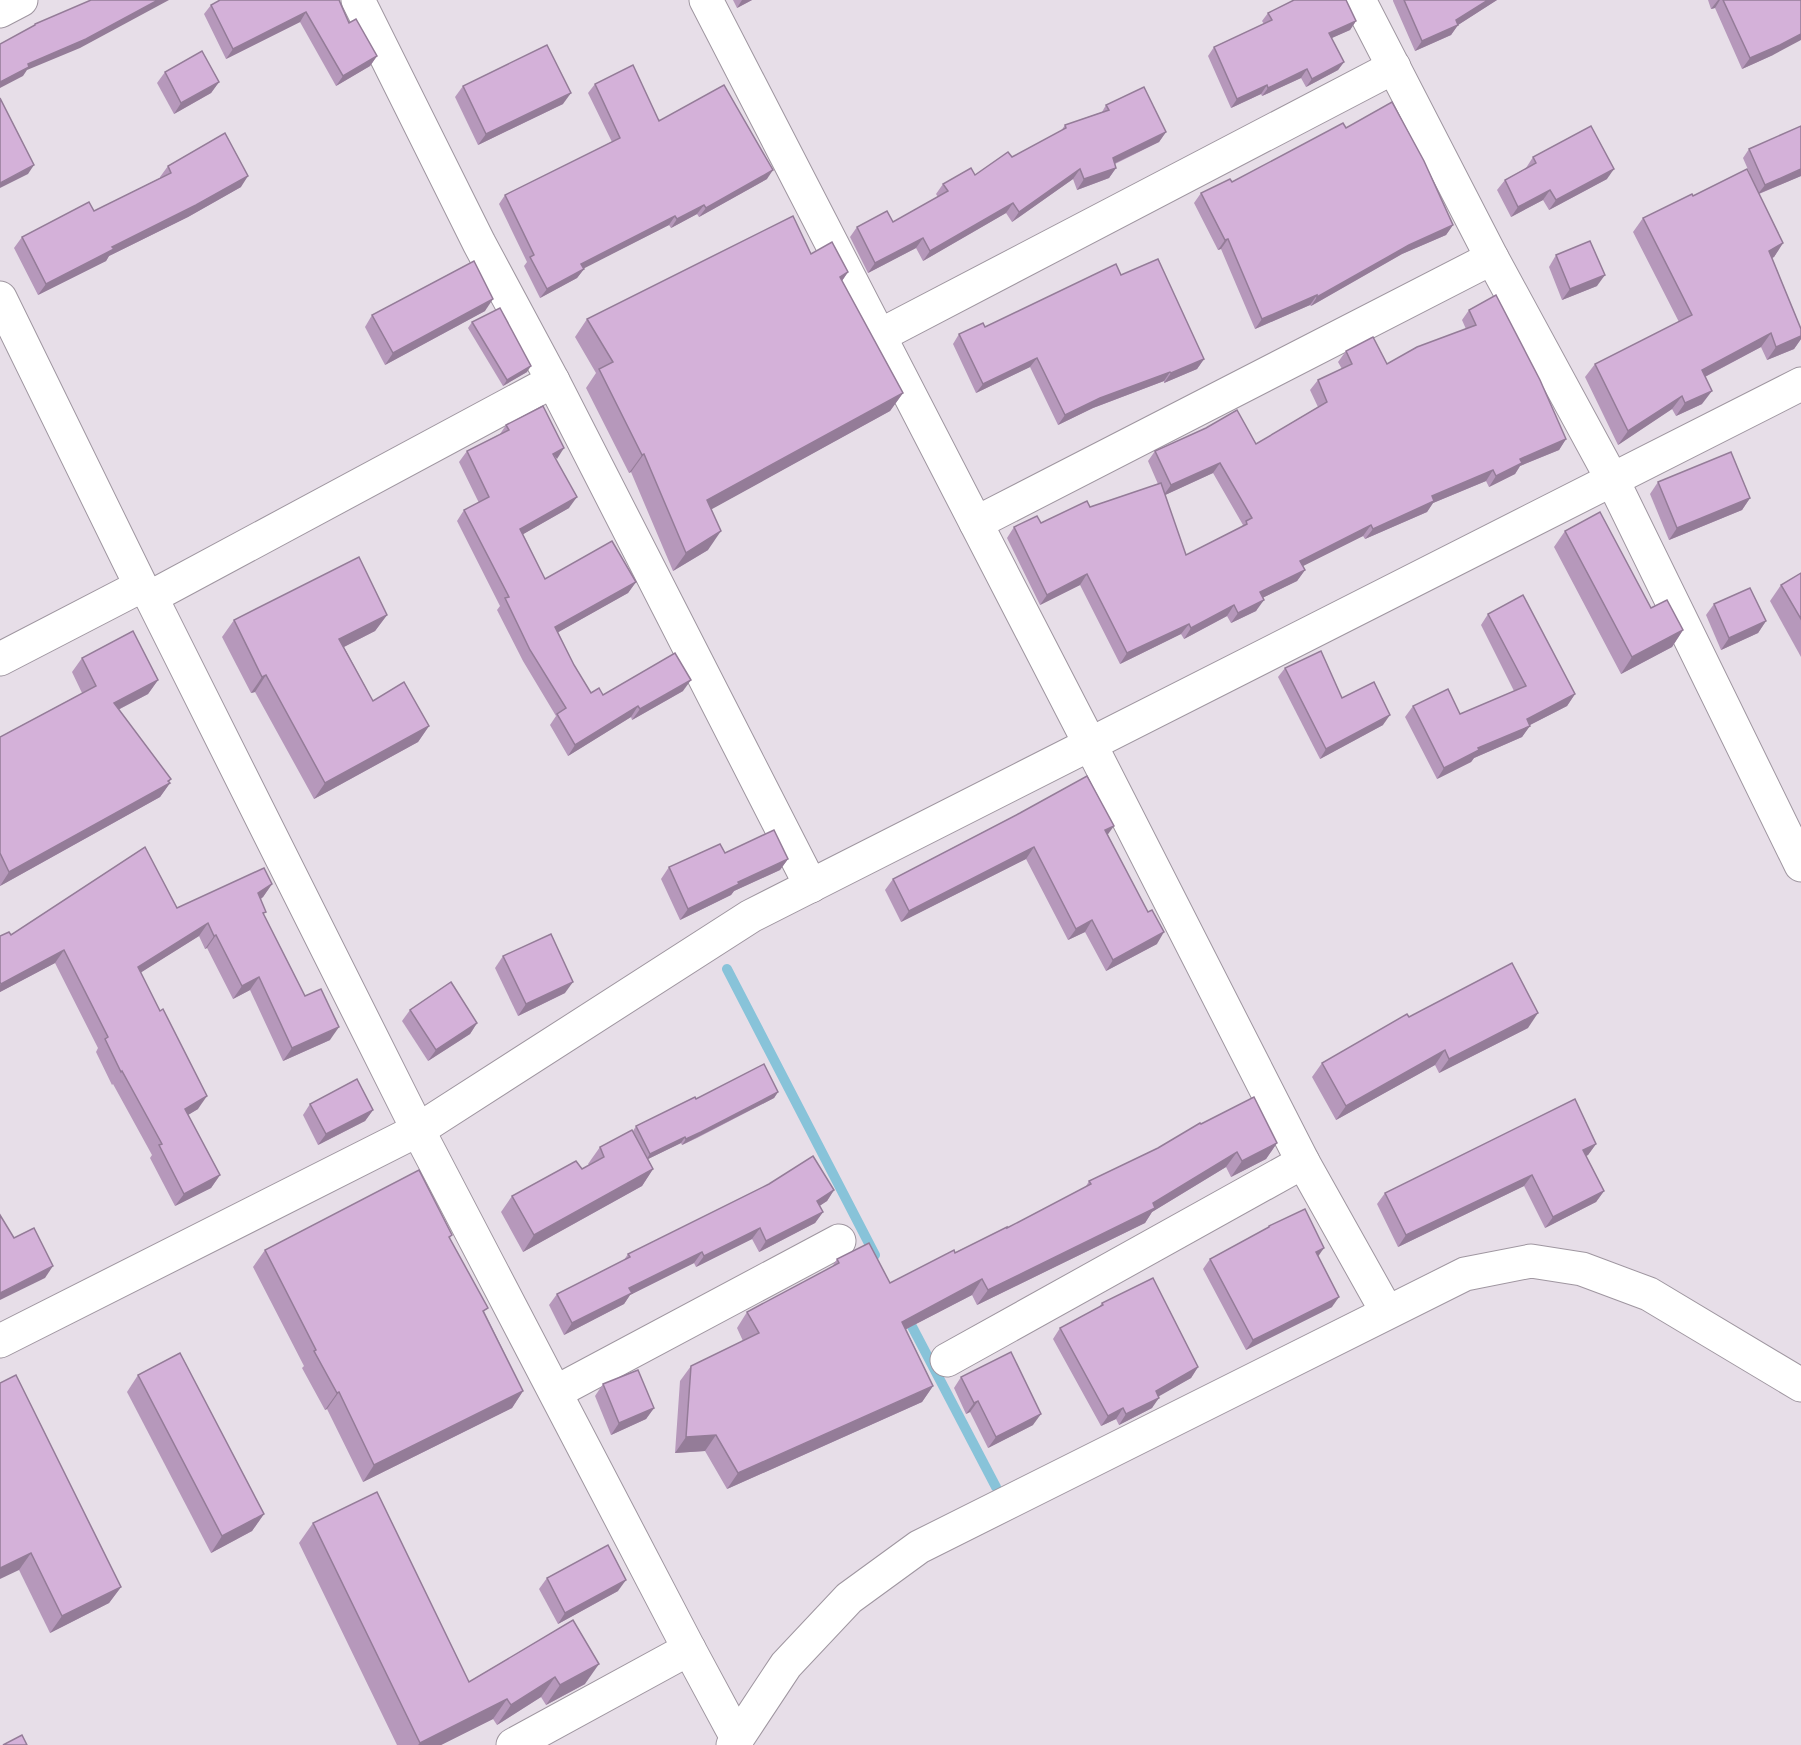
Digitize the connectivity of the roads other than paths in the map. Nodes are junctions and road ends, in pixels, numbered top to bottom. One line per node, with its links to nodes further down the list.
1 (21, 0): 5 (street)
2 (358, 0): 10 (street)
3 (706, 0): 9 (street)
4 (1359, 0): 6 (street)
5 (0, 11)
6 (1394, 67): 7 (street); 9 (street)
7 (1492, 258): 12 (street); 13 (street)
8 (0, 298): 14 (street)
9 (879, 336): 13 (street)
10 (553, 381): 14 (street); 18 (street)
11 (1801, 384): 12 (street)
12 (1612, 480): 16 (street); 17 (street)
13 (976, 523): 16 (street)
14 (146, 591): 15 (street); 19 (street)
15 (0, 659)
16 (1090, 744): 18 (street); 20 (street)
17 (1801, 865)
18 (811, 886): 19 (street)
19 (418, 1130): 23 (street); 26 (street)
20 (1303, 1162): 22 (street); 24 (street)
21 (839, 1241): 26 (street)
22 (1387, 1312): 25 (street); 28 (street)
23 (0, 1341)
24 (947, 1359)
25 (1801, 1384)
26 (556, 1392): 27 (street)
27 (689, 1649): 28 (street); 29 (street)
28 (735, 1742)
29 (513, 1745)

